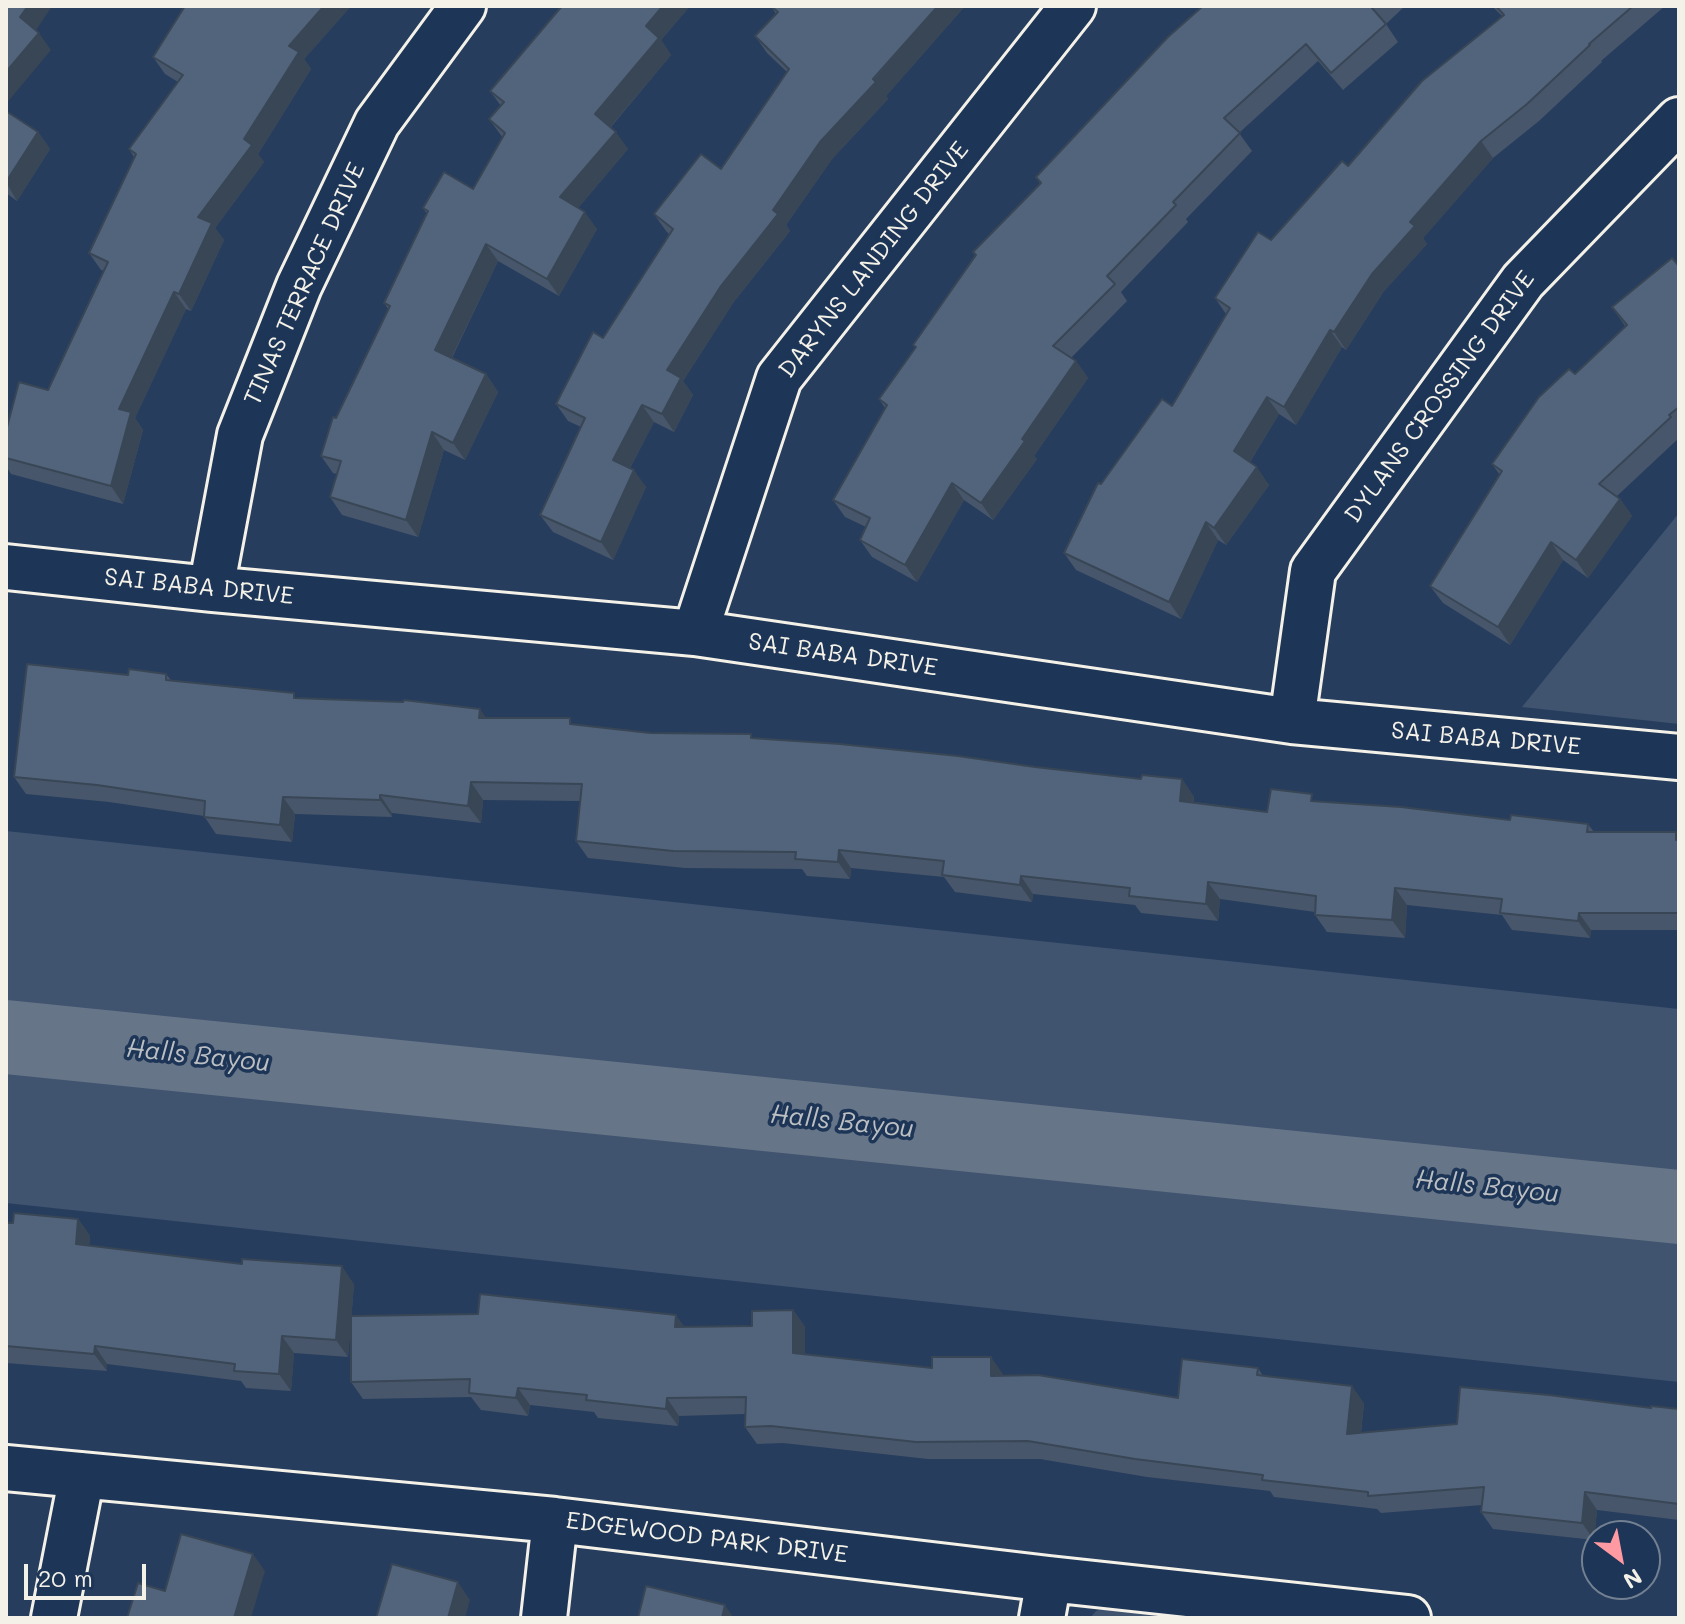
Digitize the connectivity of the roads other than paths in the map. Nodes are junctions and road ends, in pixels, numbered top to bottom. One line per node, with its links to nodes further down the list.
1 (463, 6): 5 (street, TINAS TERRACE DRIVE)
2 (1073, 6): 6 (street, DARYNS LANDING DRIVE)
3 (1679, 120): 7 (street, DYLANS CROSSING DRIVE)
4 (6, 567): 5 (street, SAI BABA DRIVE)
5 (211, 589): 6 (street, SAI BABA DRIVE)
6 (695, 633): 7 (street, SAI BABA DRIVE)
7 (1292, 721): 8 (street, SAI BABA DRIVE)
8 (1679, 757)
9 (6, 1468): 10 (street, EDGEWOOD PARK DRIVE)
10 (82, 1475): 11 (street, EDGEWOOD PARK DRIVE); 13 (street)
11 (555, 1520): 12 (street, EDGEWOOD PARK DRIVE); 14 (street)
12 (1045, 1598): 15 (street, EDGEWOOD PARK DRIVE)
13 (54, 1618)
14 (544, 1618)
15 (1408, 1618)

